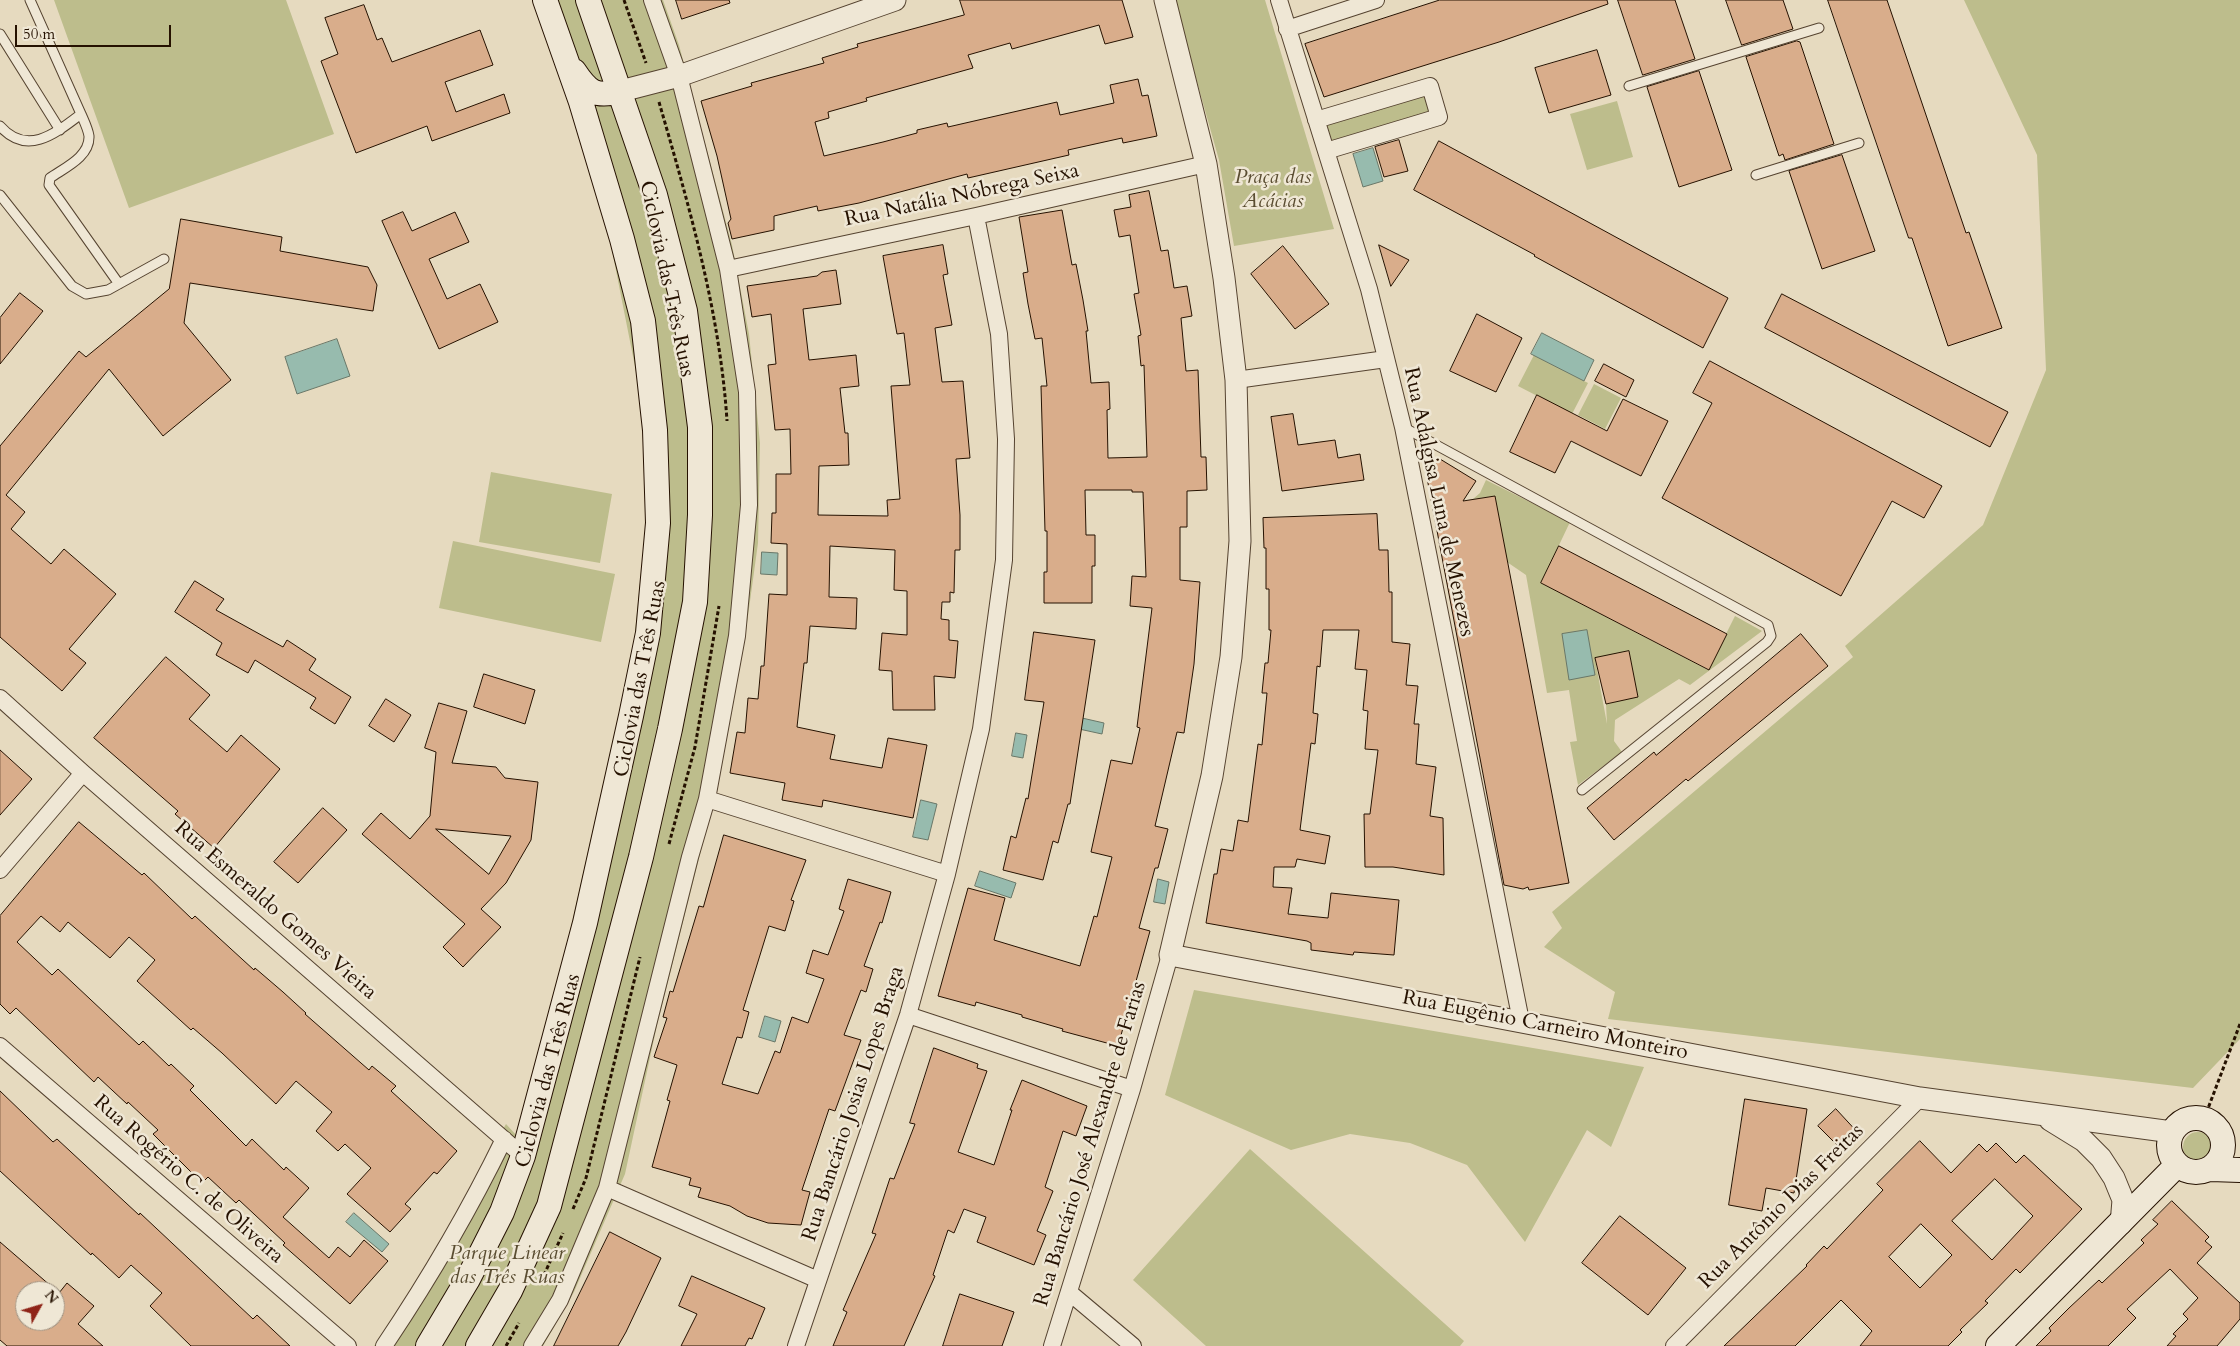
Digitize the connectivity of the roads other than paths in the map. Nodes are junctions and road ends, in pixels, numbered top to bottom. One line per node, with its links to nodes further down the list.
1 (30, 0): 17 (lane)
2 (545, 0): 13 (main road)
3 (588, 0): 16 (main road)
4 (652, 0): 14 (street)
5 (895, 0): 9 (street)
6 (1165, 0): 23 (street)
7 (1279, 0): 11 (street, Rua Adalgisa Luna de Menezes)
8 (1376, 0): 11 (street)
9 (857, 7): 14 (street)
10 (1819, 28): 15 (lane)
11 (1287, 29): 18 (street, Rua Adalgisa Luna de Menezes)
12 (0, 34): 20 (lane)
13 (567, 61): 16 (main road); 49 (main road)
14 (680, 76): 16 (street); 28 (street)
15 (1629, 86)
16 (621, 91): 60 (main road)
17 (81, 114): 20 (lane); 29 (lane)
18 (1316, 120): 22 (street, Rua Adalgisa Luna de Menezes); 22 (street)
19 (0, 126): 20 (lane)
20 (60, 130)
21 (1859, 143): 24 (lane)
22 (1326, 151): 30 (street, Rua Adalgisa Luna de Menezes)
23 (1206, 164): 26 (street, Rua Natália Nóbrega Seixa); 31 (street)
24 (1756, 175)
25 (0, 195): 29 (lane)
26 (976, 216): 28 (street, Rua Natália Nóbrega Seixa); 38 (street, Rua Bancário Josias Lopes Braga)
27 (164, 259): 29 (lane)
28 (728, 269): 36 (street)
29 (119, 284)
30 (1386, 359): 31 (street); 32 (street, Rua Adalgisa Luna de Menezes)
31 (1236, 380): 39 (street)
32 (1403, 427): 35 (lane); 41 (street, Rua Adalgisa Luna de Menezes)
33 (0, 698): 34 (street, Rua Esmeraldo Gomes Vieira)
34 (83, 773): 37 (street); 48 (street, Rua Esmeraldo Gomes Vieira)
35 (1582, 790)
36 (707, 800): 38 (street); 53 (street)
37 (0, 870)
38 (947, 874): 40 (street, Rua Bancário Josias Lopes Braga)
39 (1170, 955): 41 (street, Rua Eugênio Carneiro Monteiro); 43 (street, Rua Bancário José Alexandre de Farias)
40 (908, 1015): 43 (street); 55 (street, Rua Bancário Josias Lopes Braga)
41 (1521, 1021): 44 (street, Rua Eugênio Carneiro Monteiro)
42 (0, 1046): 57 (street, Rua Rogério C. de Oliveira)
43 (1132, 1089): 56 (street, Rua Bancário José Alexandre de Farias)
44 (1920, 1098): 45 (street, Rua Eugênio Carneiro Monteiro); 65 (street, Rua Antônio Dias Freitas)
45 (2041, 1116): 47 (street, Rua Eugênio Carneiro Monteiro); 54 (street)
46 (2221, 1127): 47 (main road); 51 (main road)
47 (2172, 1132): 50 (main road)
48 (504, 1139): 49 (street, Rua Esmeraldo Gomes Vieira); 58 (street)
49 (524, 1156): 59 (main road)
50 (2177, 1165): 51 (main road); 54 (main road)
51 (2211, 1169): 52 (main road)
52 (2240, 1170)
53 (607, 1188): 55 (street); 61 (street)
54 (2121, 1224): 66 (main road)
55 (818, 1280): 62 (street, Rua Bancário Josias Lopes Braga)
56 (1070, 1293): 63 (street, Rua Bancário José Alexandre de Farias); 64 (street)
57 (348, 1346)
58 (384, 1346)
59 (428, 1346)
60 (478, 1346)
61 (532, 1346)
62 (796, 1346)
63 (1052, 1346)
64 (1133, 1346)
65 (1674, 1346)
66 (1998, 1346)

